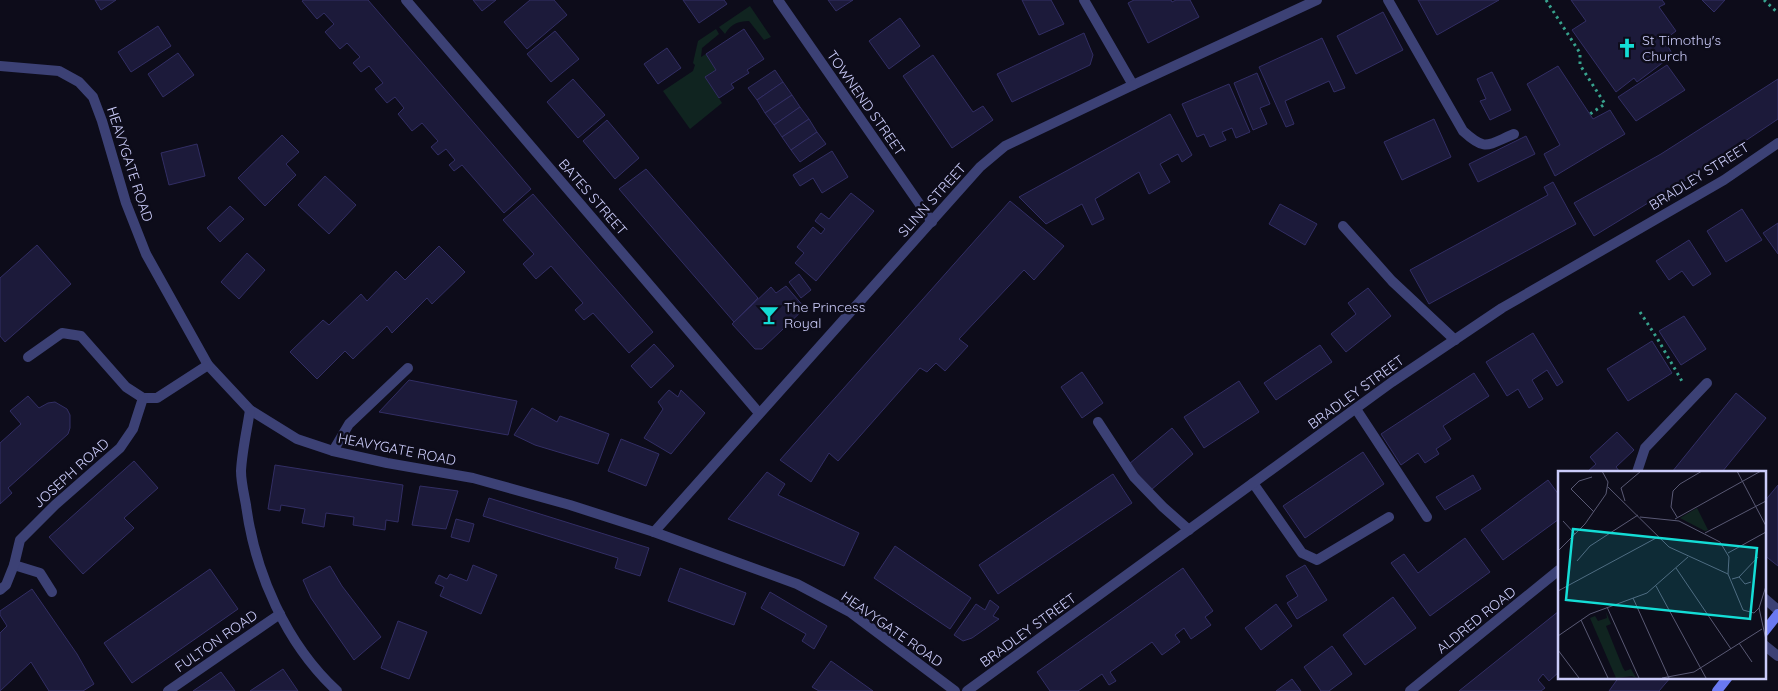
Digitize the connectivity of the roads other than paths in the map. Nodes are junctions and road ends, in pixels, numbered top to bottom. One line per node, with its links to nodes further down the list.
1 (406, 0): 20 (street, BATES STREET)
2 (778, 0): 10 (street, TOWNEND STREET)
3 (1084, 0): 7 (street)
4 (1317, 0): 7 (street, SLINN STREET)
5 (1388, 0): 8 (street)
6 (2, 66): 14 (street, HEAVYGATE ROAD)
7 (1133, 85): 10 (street, SLINN STREET)
8 (1514, 134)
9 (1778, 143): 12 (street, BRADLEY STREET)
10 (932, 222): 20 (street, SLINN STREET)
11 (1343, 226): 12 (street)
12 (1455, 340): 18 (street, BRADLEY STREET)
13 (28, 357): 17 (street)
14 (208, 365): 17 (street); 19 (street, HEAVYGATE ROAD)
15 (408, 368): 22 (street)
16 (1707, 382): 23 (street)
17 (144, 398): 29 (street, JOSEPH ROAD)
18 (1356, 409): 24 (street, BRADLEY STREET); 26 (street)
19 (250, 410): 22 (street, HEAVYGATE ROAD); 35 (street)
20 (759, 413): 28 (street, SLINN STREET)
21 (1098, 422): 27 (street)
22 (333, 451): 28 (street, HEAVYGATE ROAD)
23 (1637, 471)
24 (1253, 483): 25 (street); 27 (street, BRADLEY STREET)
25 (1389, 517)
26 (1427, 517)
27 (1189, 530): 44 (street, BRADLEY STREET)
28 (654, 532): 43 (street, HEAVYGATE ROAD)
29 (14, 565): 31 (street, JOSEPH ROAD); 32 (street)
30 (1558, 571): 45 (street, ALDRED ROAD)
31 (0, 590)
32 (52, 592)
33 (1766, 600): 34 (street)
34 (1778, 610)
35 (280, 614): 41 (street, FULTON ROAD); 42 (street)
36 (1778, 614): 37 (street)
37 (1766, 629)
38 (1766, 647): 39 (street)
39 (1778, 656)
40 (1727, 678): 46 (street)
41 (168, 691)
42 (337, 691)
43 (955, 691)
44 (967, 691)
45 (1410, 691)
46 (1717, 691)

